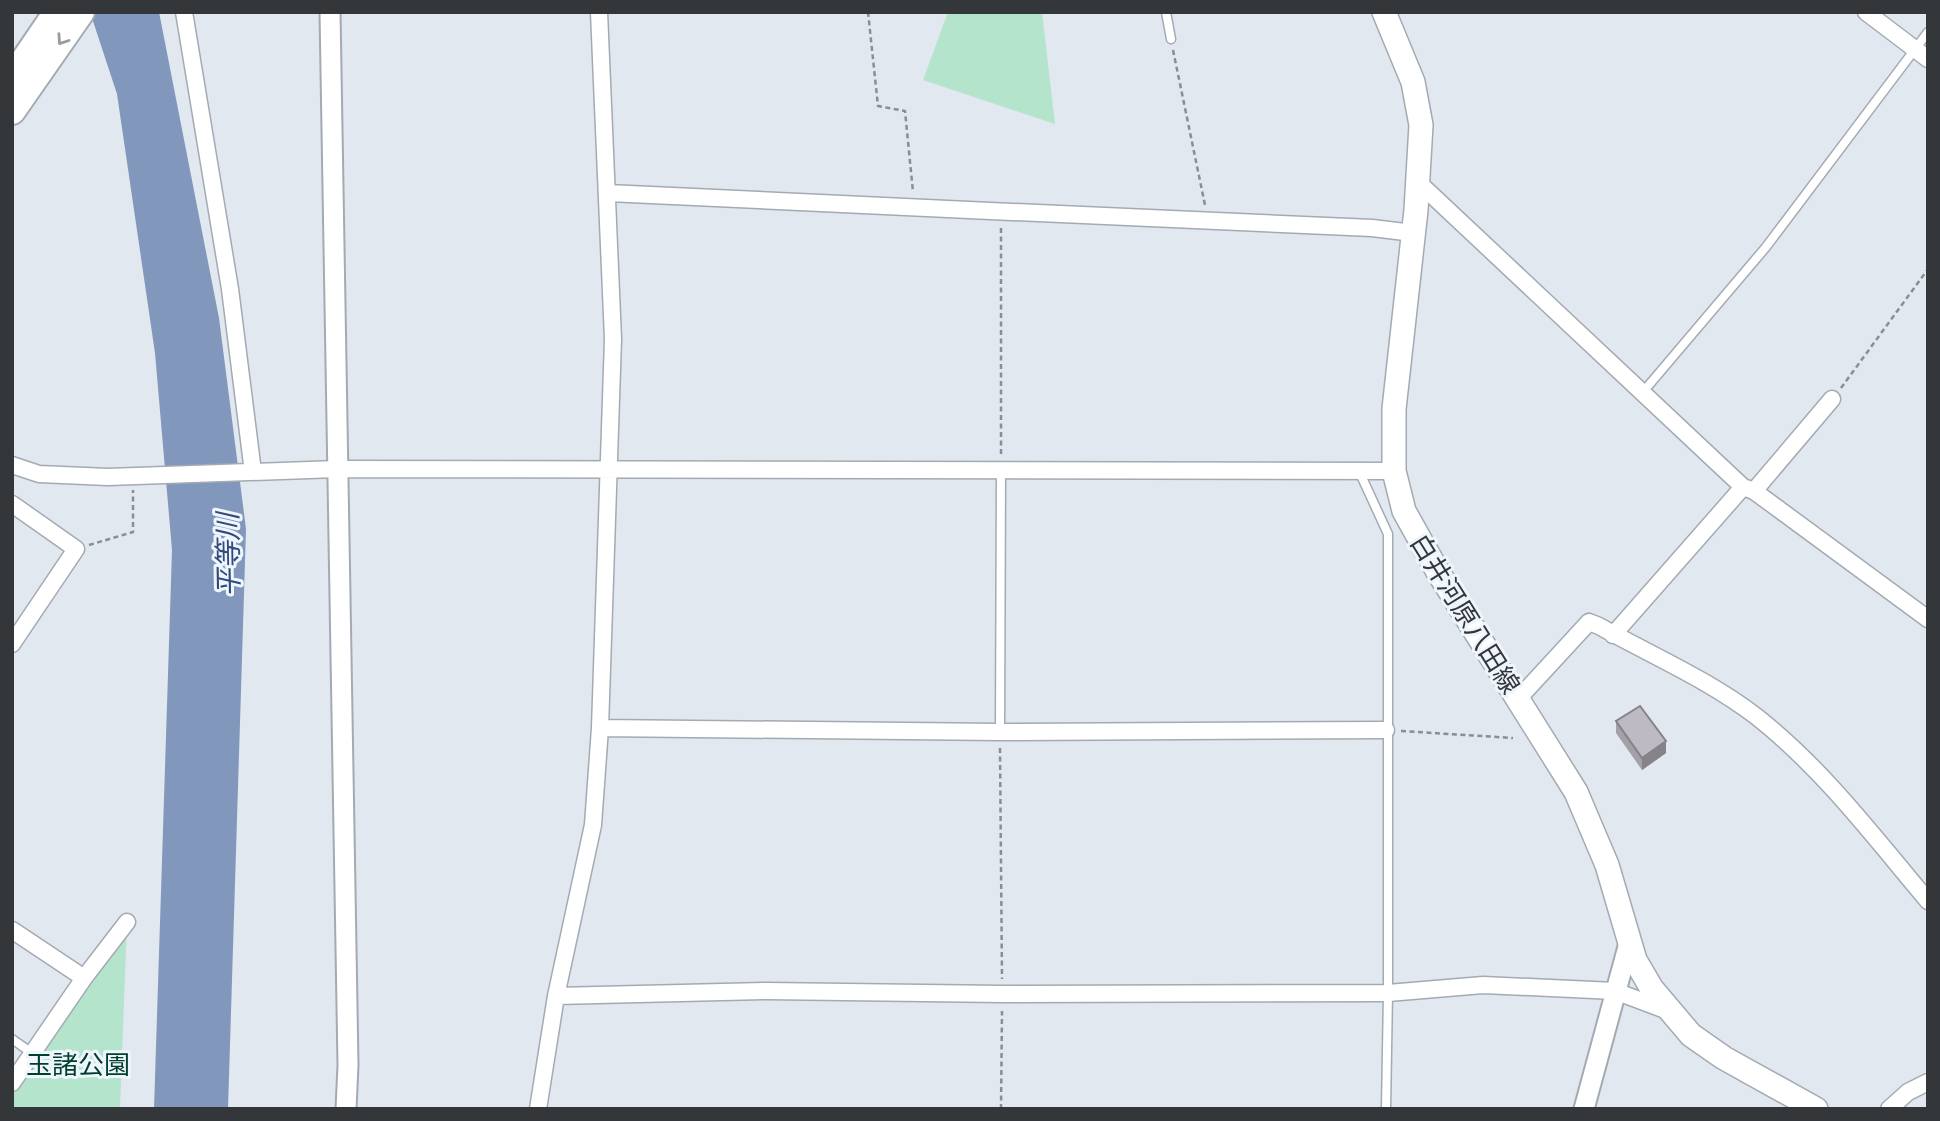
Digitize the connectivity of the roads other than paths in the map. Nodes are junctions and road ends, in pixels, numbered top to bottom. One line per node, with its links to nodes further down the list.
1 (57, 12): 12 (highway)
2 (80, 12): 12 (highway, one-way to 12)
3 (184, 12): 26 (street)
4 (330, 12): 21 (street)
5 (599, 12): 16 (street)
6 (1166, 12): 10 (lane)
7 (1866, 12): 11 (street)
8 (1385, 13): 15 (main road, 白井河原八田線)
9 (1928, 32): 11 (lane)
10 (1171, 39)
11 (1922, 54): 18 (lane)
12 (36, 62): 13 (highway); 14 (highway)
13 (12, 78)
14 (12, 111)
15 (1418, 182): 17 (main road, 白井河原八田線); 18 (street)
16 (608, 193): 17 (street); 22 (street)
17 (1413, 233): 25 (main road, 白井河原八田線)
18 (1643, 392): 27 (street)
19 (1832, 399): 27 (street)
20 (12, 465): 26 (street)
21 (337, 469): 22 (street); 26 (street); 49 (street)
22 (610, 469): 23 (street); 33 (street)
23 (1001, 470): 24 (street); 35 (lane)
24 (1359, 471): 25 (street); 34 (lane)
25 (1395, 471): 32 (main road, 白井河原八田線)
26 (249, 472)
27 (1748, 489): 29 (street); 30 (street)
28 (12, 505): 31 (street)
29 (1928, 619)
30 (1613, 635): 32 (street); 36 (street)
31 (12, 643)
32 (1518, 699): 39 (main road, 白井河原八田線)
33 (600, 728): 35 (street); 43 (street)
34 (1387, 730): 35 (street); 42 (lane)
35 (1000, 732)
36 (1928, 901)
37 (127, 922): 40 (street)
38 (12, 930): 40 (street)
39 (1629, 943): 41 (street); 44 (main road, 白井河原八田線)
40 (83, 978): 46 (street)
41 (1615, 991): 42 (street); 44 (street); 52 (street)
42 (1388, 993): 43 (street); 51 (lane)
43 (556, 996): 50 (street)
44 (1668, 1011): 53 (main road, 白井河原八田線)
45 (12, 1039): 46 (lane)
46 (32, 1053): 48 (street)
47 (1928, 1082): 54 (street)
48 (12, 1083)
49 (346, 1109)
50 (538, 1109)
51 (1386, 1109)
52 (1584, 1109)
53 (1816, 1109)
54 (1889, 1109)

